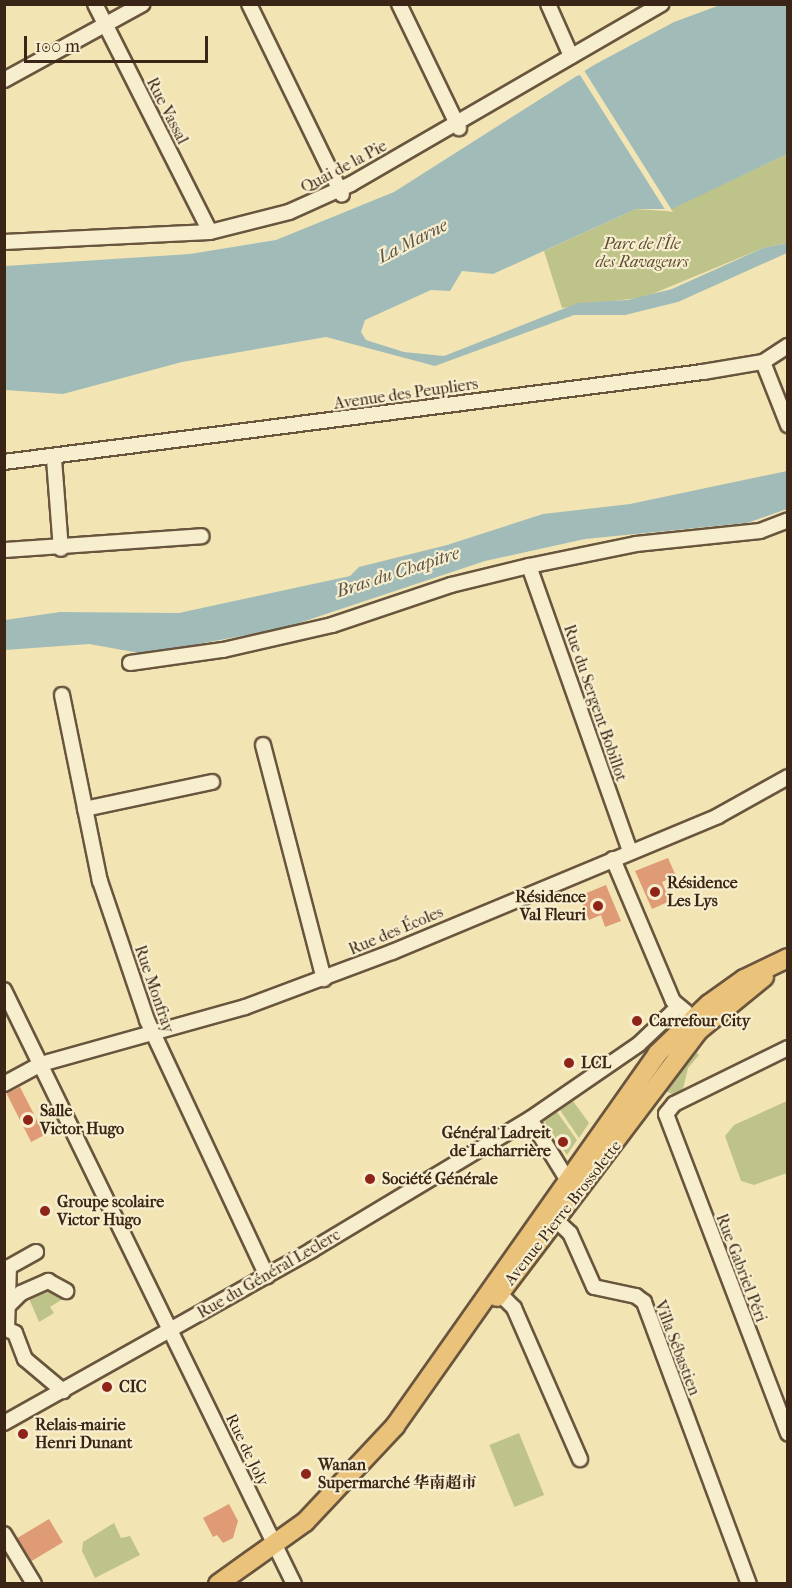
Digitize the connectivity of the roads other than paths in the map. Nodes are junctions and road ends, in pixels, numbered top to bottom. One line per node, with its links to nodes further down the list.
1 (95, 4): 7 (street, Rue Vassal)
2 (143, 4): 7 (street)
3 (249, 4): 11 (street)
4 (399, 4): 10 (street)
5 (548, 4): 8 (street)
6 (662, 4): 8 (street, Quai de la Pie)
7 (105, 25): 9 (street); 12 (street, Rue Vassal)
8 (571, 56): 10 (street, Quai de la Pie)
9 (4, 80)
10 (458, 126): 11 (street, Quai de la Pie)
11 (341, 192): 12 (street, Quai de la Pie)
12 (210, 232): 13 (street, Quai de la Pie)
13 (4, 242)
14 (788, 346): 15 (street)
15 (763, 362): 16 (street); 17 (street, Avenue des Peupliers)
16 (788, 425)
17 (54, 459): 18 (street, Avenue des Peupliers); 21 (street)
18 (4, 462)
19 (788, 520): 23 (street)
20 (202, 536): 21 (street)
21 (61, 549): 22 (street)
22 (4, 550)
23 (529, 566): 24 (street); 30 (street, Rue du Sergent Bobillot)
24 (130, 663)
25 (62, 695): 29 (street, Rue Monfray)
26 (263, 745): 33 (street)
27 (788, 777): 30 (street, Rue des Écoles)
28 (212, 782): 29 (street)
29 (85, 809): 36 (street, Rue Monfray)
30 (630, 851): 31 (street, Rue des Écoles)
31 (613, 859): 33 (street, Rue des Écoles); 35 (street)
32 (784, 960): 35 (main road, Rue du Général Leclerc)
33 (324, 979): 36 (street, Rue des Écoles)
34 (4, 990): 38 (street, Rue de Joly)
35 (689, 1018): 40 (main road, Rue du Général Leclerc); 41 (main road, Rue du Général Leclerc); 43 (street, Rue du Général Leclerc)
36 (151, 1033): 38 (street, Rue des Écoles); 47 (street, Rue Monfray)
37 (788, 1048): 42 (street)
38 (41, 1064): 39 (street, Rue des Écoles); 53 (street, Rue de Joly)
39 (4, 1084)
40 (627, 1090): 41 (street); 44 (main road, Avenue Pierre Brossolette)
41 (647, 1102): 42 (street); 45 (main road, Avenue Pierre Brossolette)
42 (666, 1113): 56 (street, Rue Gabriel Péri)
43 (530, 1119): 44 (street); 47 (street, Rue du Général Leclerc)
44 (567, 1179): 51 (main road, Avenue Pierre Brossolette)
45 (557, 1221): 49 (main road, Avenue Pierre Brossolette); 63 (street, Villa Sébastien)
46 (36, 1252): 50 (street)
47 (267, 1276): 53 (street, Rue du Général Leclerc)
48 (66, 1291): 50 (street)
49 (500, 1294): 51 (main road, Avenue Pierre Brossolette); 57 (street)
50 (10, 1304): 52 (street)
51 (474, 1321): 59 (main road, Avenue Pierre Brossolette)
52 (6, 1329): 54 (street)
53 (171, 1331): 54 (street, Rue du Général Leclerc); 59 (street, Rue de Joly)
54 (63, 1391): 55 (street, Rue du Général Leclerc)
55 (4, 1423)
56 (786, 1426)
57 (580, 1459)
58 (4, 1534): 60 (street)
59 (275, 1545): 61 (main road, Avenue Pierre Brossolette); 62 (street, Rue de Joly)
60 (34, 1584)
61 (218, 1584)
62 (294, 1584)
63 (749, 1584)

